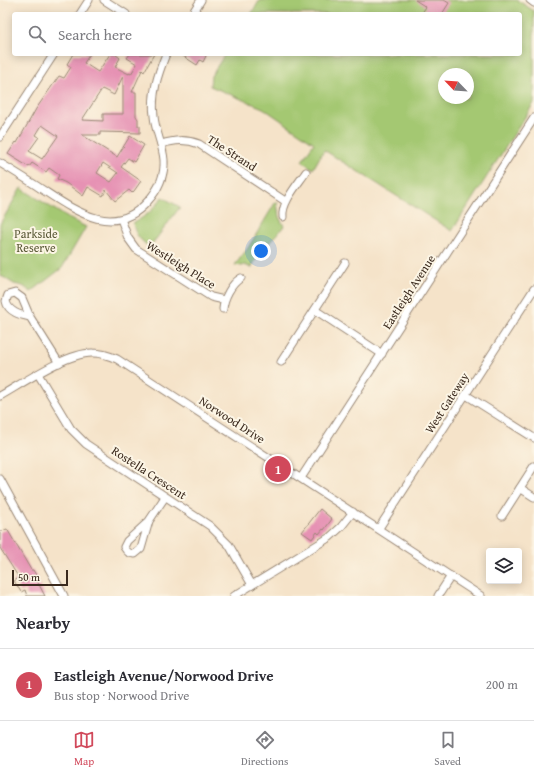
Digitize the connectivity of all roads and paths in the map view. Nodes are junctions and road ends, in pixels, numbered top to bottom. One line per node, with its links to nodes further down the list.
1 (89, 0): 6 (street)
2 (104, 0): 7 (street)
3 (201, 0): 8 (street)
4 (530, 0): 5 (street)
5 (534, 3)
6 (81, 12)
7 (123, 12)
8 (193, 12)
9 (53, 56): 12 (street)
10 (165, 56): 13 (street)
11 (534, 118): 26 (street, Eastleigh Avenue)
12 (0, 137)
13 (161, 144): 16 (street, The Strand); 18 (street)
14 (0, 163): 18 (street)
15 (306, 172): 16 (street)
16 (286, 201): 17 (street)
17 (283, 217)
18 (121, 219): 22 (street, Westleigh Place)
19 (345, 263): 24 (street)
20 (241, 278): 22 (street, Westleigh Place)
21 (534, 289): 30 (street, West Gateway)
22 (224, 300): 23 (street, Westleigh Place)
23 (223, 309)
24 (315, 310): 26 (street); 27 (street)
25 (30, 317): 28 (street)
26 (382, 354): 34 (street, Eastleigh Avenue)
27 (281, 362)
28 (59, 363): 29 (street, Norwood Drive); 34 (street, Norwood Drive)
29 (38, 374): 31 (street, Norwood Drive); 37 (street, Rostella Crescent)
30 (466, 395): 32 (street); 42 (street, West Gateway)
31 (0, 396)
32 (534, 438)
33 (534, 466): 36 (street)
34 (301, 478): 39 (street, Norwood Drive)
35 (0, 479): 45 (street)
36 (520, 488): 38 (street); 40 (street)
37 (165, 497): 41 (street); 44 (street, Rostella Crescent)
38 (534, 497)
39 (352, 512): 42 (street, Norwood Drive); 44 (street)
40 (502, 516)
41 (149, 521)
42 (379, 528): 43 (street, Norwood Drive)
43 (451, 576): 47 (street); 48 (street, Norwood Drive)
44 (252, 585): 46 (street)
45 (64, 596)
46 (234, 596)
47 (438, 596)
48 (481, 596)

